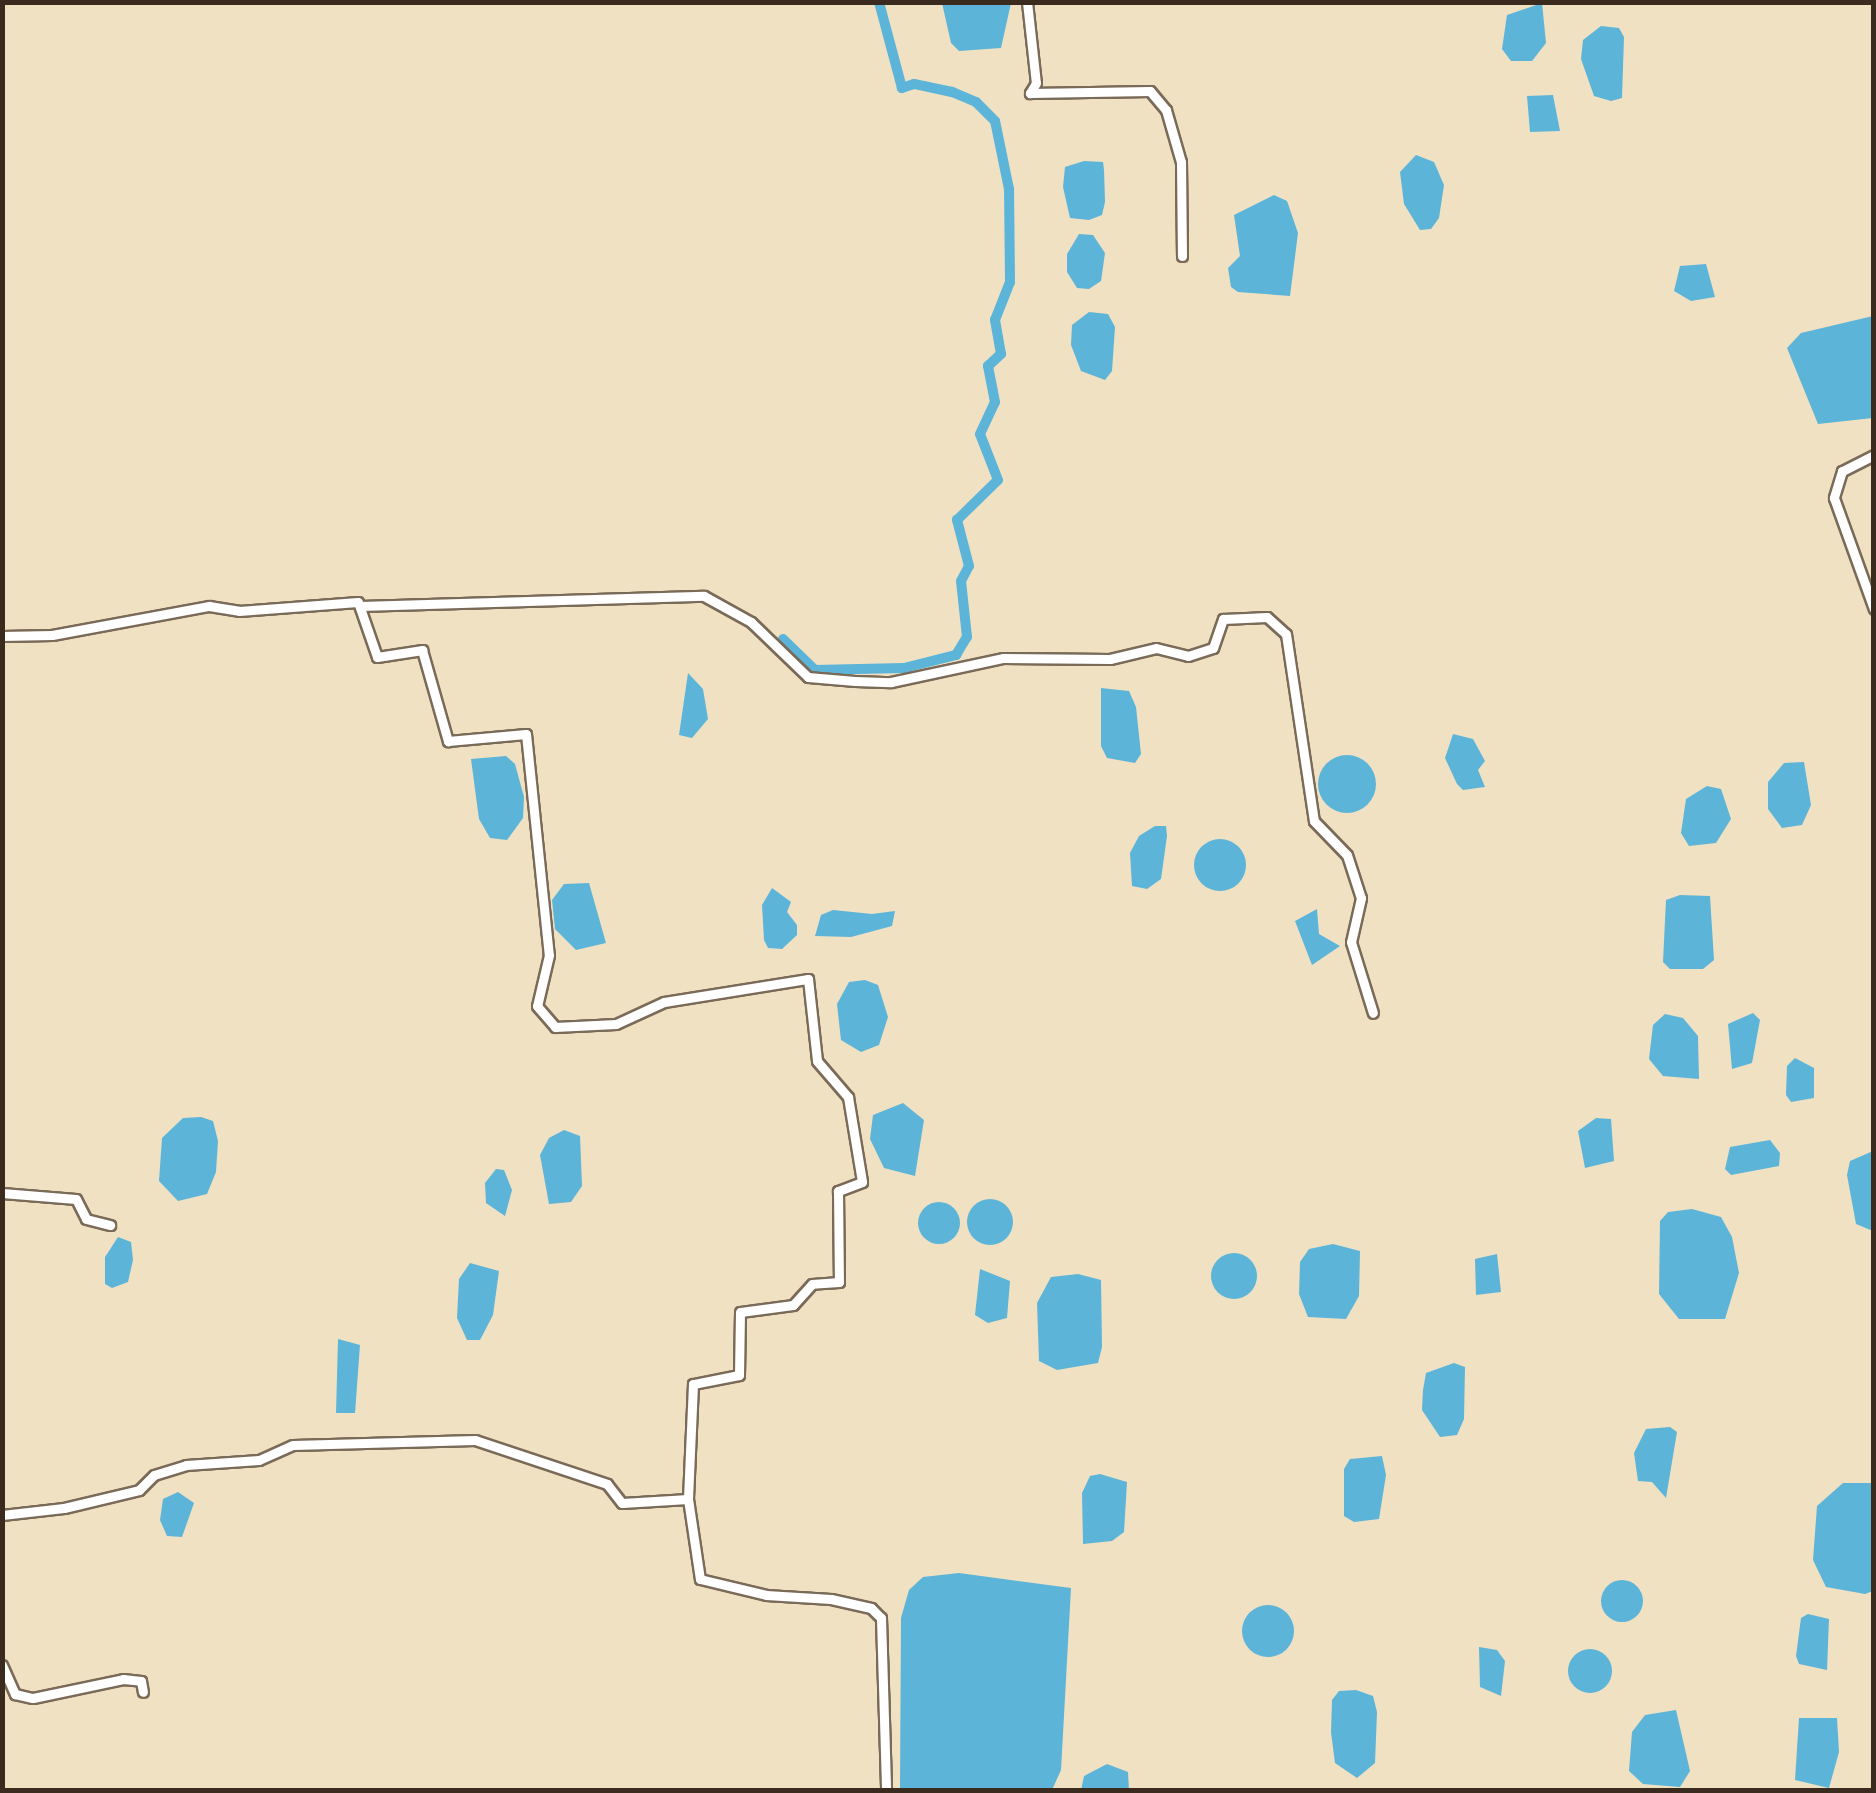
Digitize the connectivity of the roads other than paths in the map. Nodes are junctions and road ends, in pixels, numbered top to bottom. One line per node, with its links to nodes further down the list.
1 (1027, 2): 2 (street)
2 (1182, 256)
3 (1874, 455): 5 (street)
4 (360, 606): 6 (street); 7 (street); 10 (street)
5 (1874, 609)
6 (2, 636)
7 (1373, 1013)
8 (2, 1193): 9 (street)
9 (110, 1224)
10 (688, 1500): 11 (street); 14 (street)
11 (2, 1515)
12 (2, 1665): 13 (street)
13 (143, 1692)
14 (886, 1790)

